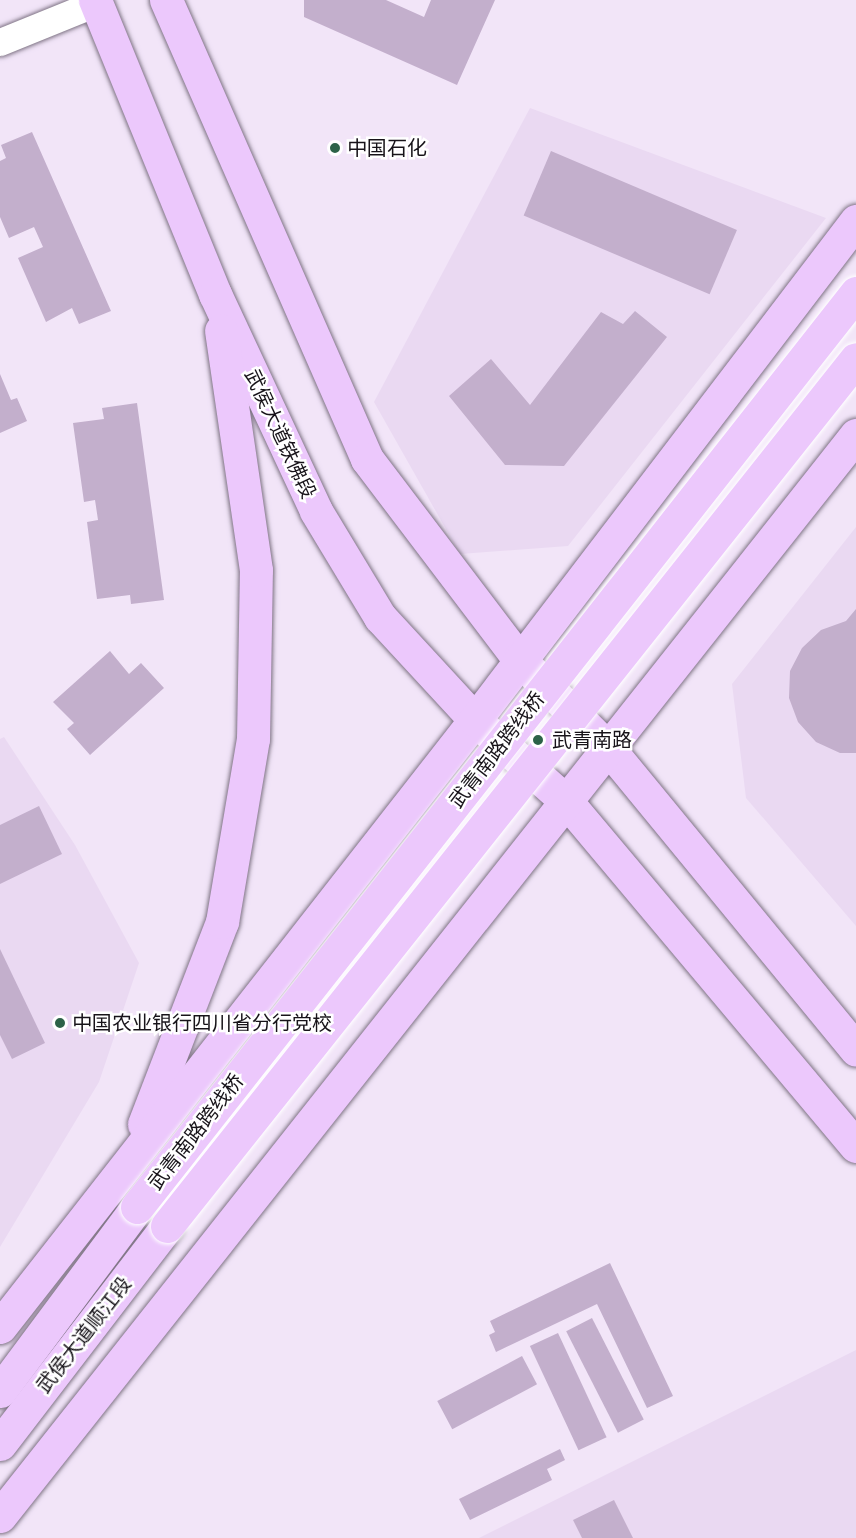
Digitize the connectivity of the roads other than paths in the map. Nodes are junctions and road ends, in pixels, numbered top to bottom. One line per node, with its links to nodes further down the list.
1 (166, 0): 9 (main road)
2 (96, 1): 3 (street); 6 (main road, 武侯大道铁佛段)
3 (0, 42)
4 (856, 221): 9 (main road)
5 (856, 293): 16 (main road, 武青南路跨线桥, bridge)
6 (215, 294): 10 (main road, 武侯大道铁佛段); 15 (main road)
7 (856, 359): 17 (main road, 武青南路跨线桥, bridge)
8 (856, 435): 11 (main road)
9 (519, 659): 10 (main road); 11 (main road)
10 (475, 720): 12 (main road, 武侯大道铁佛段); 15 (main road)
11 (609, 749): 12 (main road); 13 (main road)
12 (567, 802): 14 (main road); 21 (main road)
13 (856, 1050)
14 (856, 1146)
15 (132, 1155): 18 (main road)
16 (137, 1208): 19 (main road, 武侯大道顺江段)
17 (167, 1226): 20 (main road, 武侯大道顺江段)
18 (0, 1327)
19 (0, 1391)
20 (0, 1444)
21 (0, 1516)

